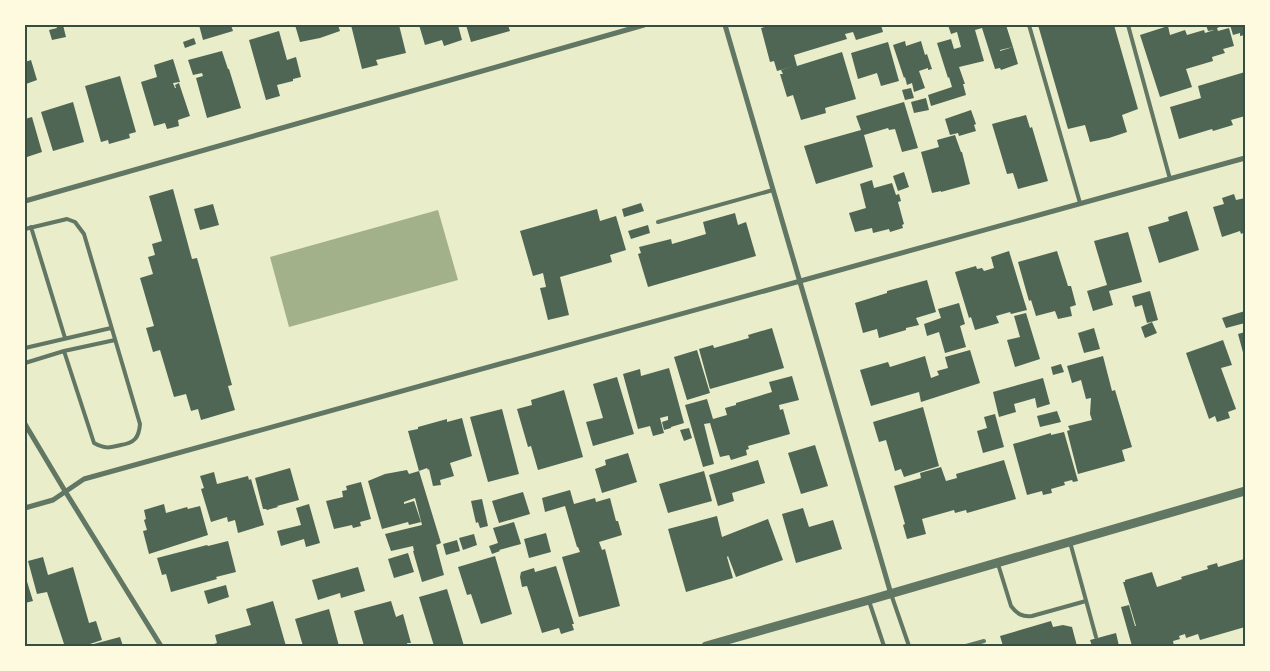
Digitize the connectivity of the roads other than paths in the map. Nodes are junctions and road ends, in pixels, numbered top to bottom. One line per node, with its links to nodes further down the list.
1 (644, 25): 8 (street)
2 (725, 25): 7 (street)
3 (1029, 25): 9 (lane)
4 (1128, 25): 6 (lane)
5 (1245, 158): 6 (street)
6 (1170, 179): 9 (street)
7 (773, 190): 10 (lane); 13 (street)
8 (25, 201)
9 (1080, 203): 13 (street)
10 (658, 222)
11 (31, 228): 12 (lane); 14 (lane); 15 (lane)
12 (25, 229)
13 (800, 282): 21 (street); 26 (street)
14 (111, 328): 15 (lane); 16 (lane)
15 (65, 338): 17 (lane)
16 (115, 340): 18 (lane); 18 (lane)
17 (25, 348)
18 (64, 351): 19 (lane)
19 (25, 363)
20 (25, 424): 21 (street)
21 (65, 491): 23 (street); 31 (street)
22 (1245, 491): 24 (street)
23 (25, 508)
24 (1070, 542): 25 (street); 28 (lane)
25 (998, 563): 26 (street); 28 (lane)
26 (892, 594): 27 (street); 34 (lane)
27 (869, 600): 32 (street); 33 (lane)
28 (1086, 601): 29 (lane)
29 (1096, 637)
30 (984, 641): 35 (lane)
31 (161, 646)
32 (706, 646)
33 (884, 646)
34 (909, 646)
35 (966, 646)

